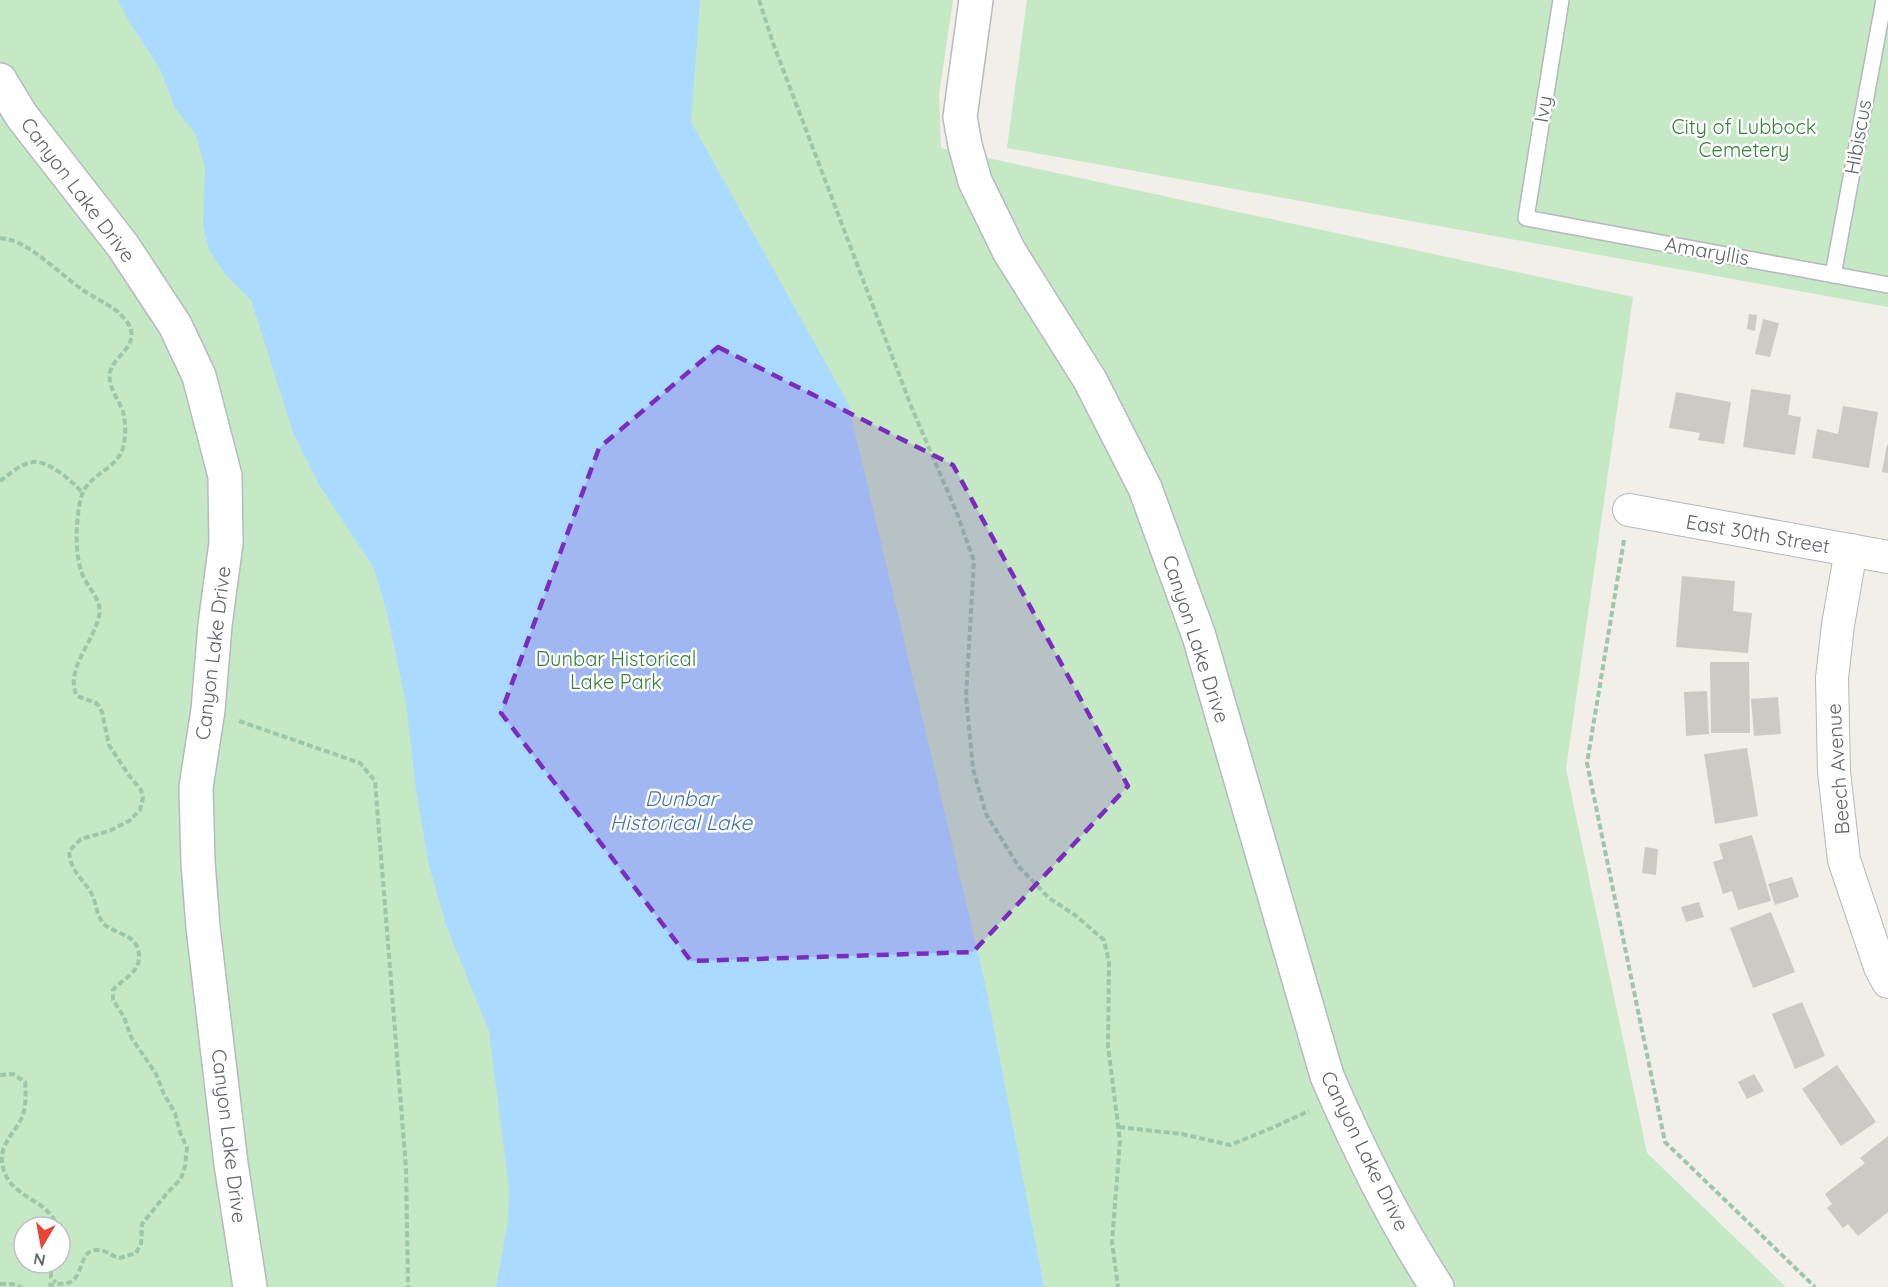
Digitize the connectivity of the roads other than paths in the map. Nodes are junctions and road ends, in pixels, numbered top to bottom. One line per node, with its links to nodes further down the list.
1 (976, 0): 13 (street, Canyon Lake Drive)
2 (1561, 0): 5 (lane, Ivy)
3 (1884, 0): 6 (lane, Hibiscus)
4 (0, 80): 12 (street, Canyon Lake Drive)
5 (1526, 218): 6 (lane, Amaryllis)
6 (1833, 275): 7 (lane, Amaryllis)
7 (1888, 285)
8 (1629, 510): 9 (street, East 30th Street)
9 (1851, 550): 10 (street, East 30th Street); 11 (street, Beech Avenue)
10 (1888, 557)
11 (1888, 982)
12 (250, 1287)
13 (1437, 1287)

